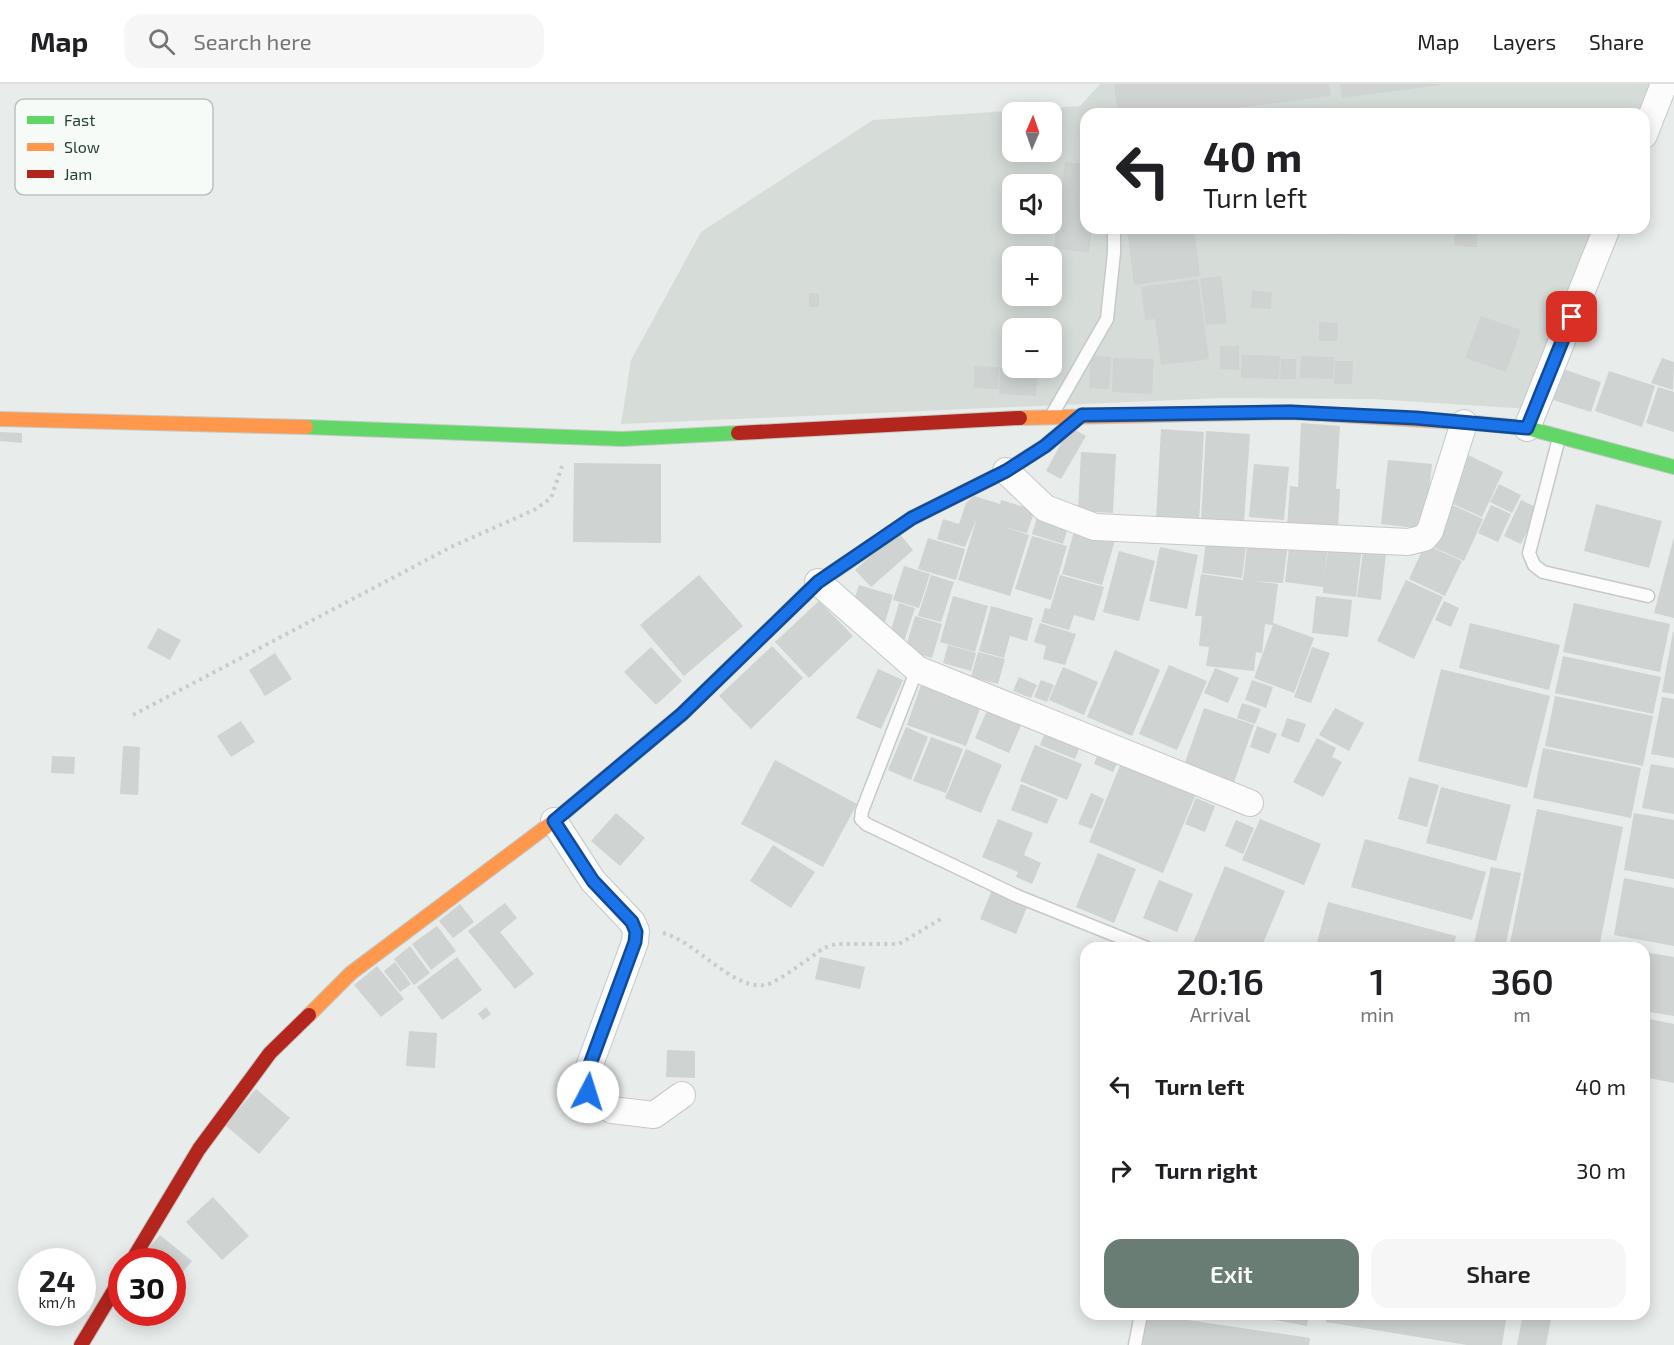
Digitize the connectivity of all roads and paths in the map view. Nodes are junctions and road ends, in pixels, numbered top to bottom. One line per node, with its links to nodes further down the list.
1 (1664, 84): 2 (street)
2 (1650, 120)
3 (1114, 234): 6 (lane)
4 (1605, 234): 9 (street)
5 (1082, 415): 6 (street); 8 (street); 13 (street)
6 (1051, 417): 10 (street)
7 (0, 419): 10 (street)
8 (1464, 423): 9 (street); 13 (street)
9 (1527, 428): 11 (street)
10 (572, 437): 17 (path)
11 (1559, 437): 12 (street); 15 (lane)
12 (1674, 467)
13 (1006, 471): 14 (street)
14 (818, 582): 16 (street); 19 (street)
15 (1648, 596)
16 (917, 669): 18 (street); 22 (lane)
17 (133, 715)
18 (1250, 803)
19 (554, 821): 21 (street); 24 (street)
20 (944, 917): 21 (path)
21 (636, 932): 23 (street)
22 (1132, 942)
23 (682, 1095)
24 (139, 1248)
25 (108, 1300): 27 (street)
26 (1140, 1320): 28 (lane)
27 (81, 1345)
28 (1135, 1345)

